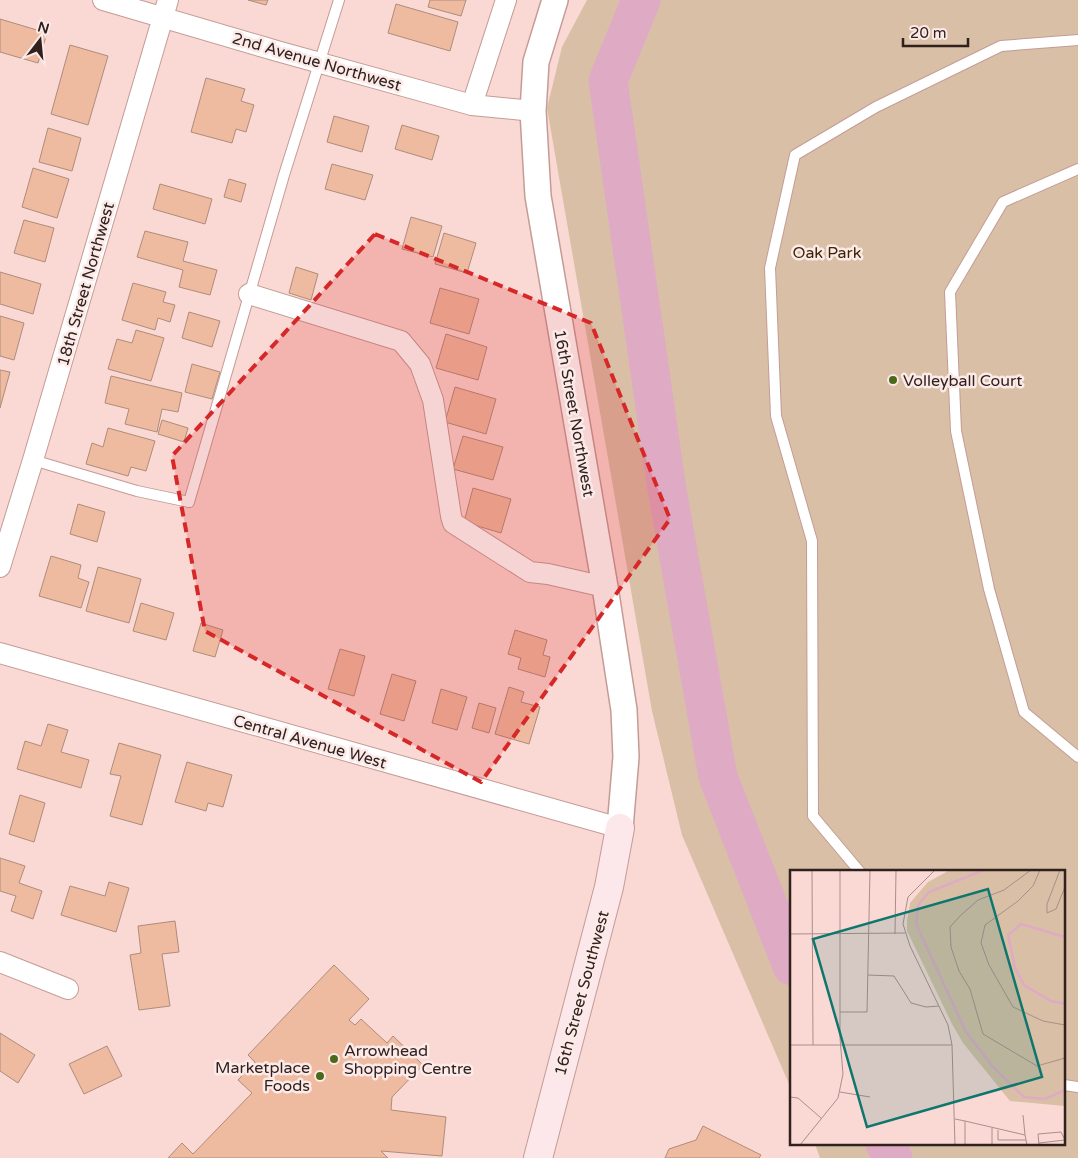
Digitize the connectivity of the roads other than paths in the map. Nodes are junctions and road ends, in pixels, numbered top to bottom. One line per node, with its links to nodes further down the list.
1 (103, 0): 5 (street, 2nd Avenue Northwest)
2 (339, 0): 7 (lane)
3 (506, 0): 8 (street)
4 (555, 0): 9 (street, 16th Street Northwest)
5 (165, 8): 7 (street, 2nd Avenue Northwest); 12 (street, 18th Street Northwest)
6 (1078, 40): 18 (lane)
7 (319, 62): 8 (street, 2nd Avenue Northwest); 11 (lane)
8 (472, 106): 9 (street, 2nd Avenue Northwest)
9 (533, 111): 14 (street, 16th Street Northwest)
10 (1078, 169): 16 (lane)
11 (249, 294): 12 (lane); 14 (street)
12 (33, 460): 13 (street, 18th Street Northwest)
13 (0, 568)
14 (605, 587): 17 (street, 16th Street Northwest)
15 (0, 652): 17 (street, Central Avenue West)
16 (1078, 757)
17 (620, 828): 21 (main road, 16th Street Southwest)
18 (858, 870)
19 (0, 962): 20 (street)
20 (68, 989)
21 (538, 1158)

